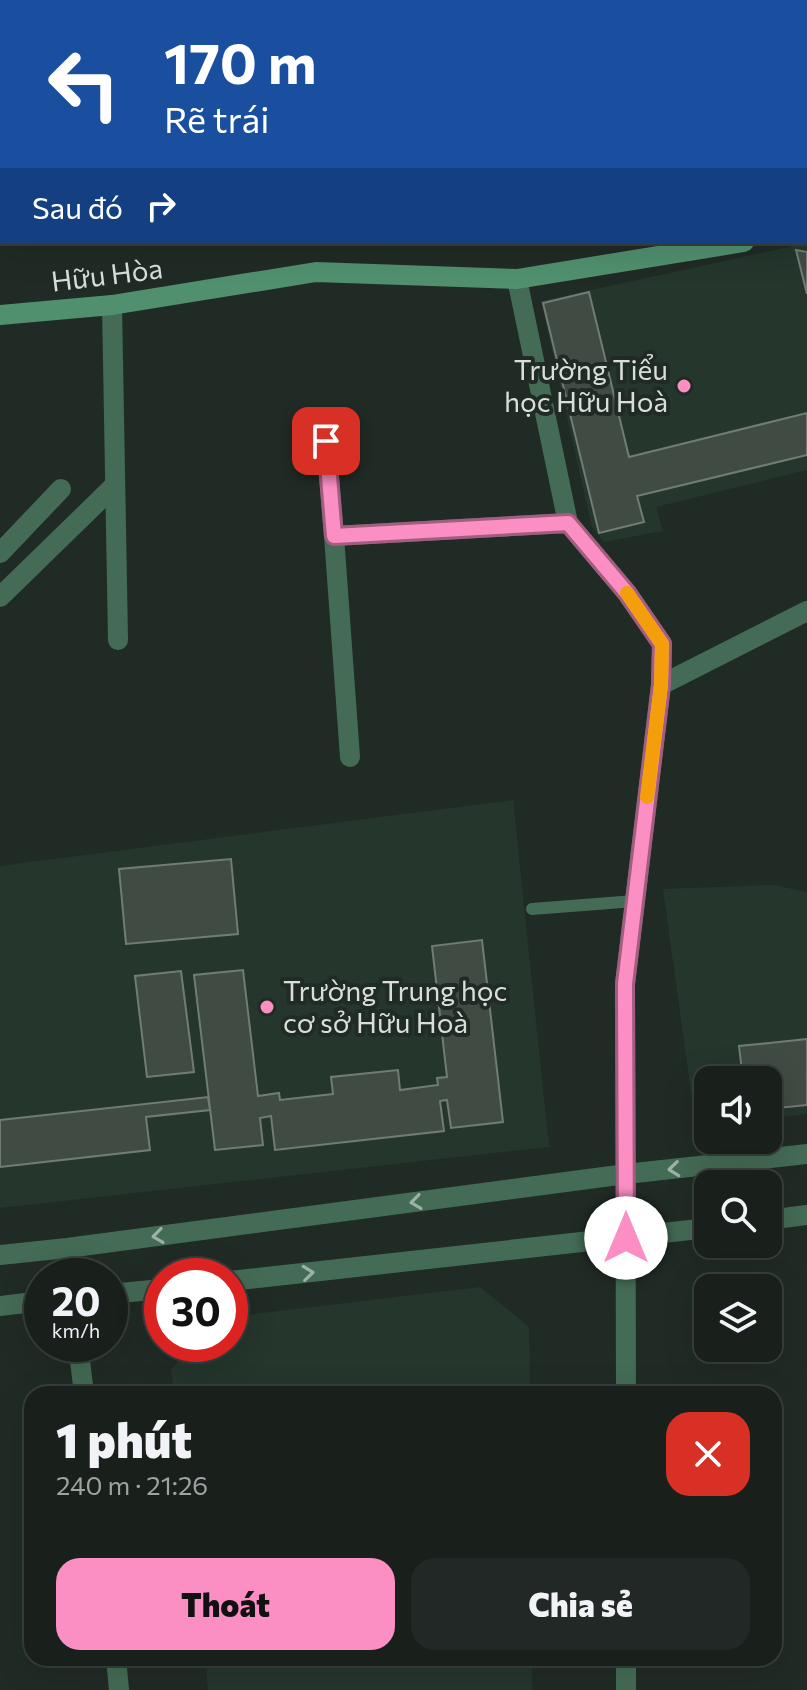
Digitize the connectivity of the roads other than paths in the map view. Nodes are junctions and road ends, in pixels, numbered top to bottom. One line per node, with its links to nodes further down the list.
1 (732, 244): 2 (street, Hữu Hòa)
2 (517, 279): 3 (street, Hữu Hòa); 8 (street)
3 (112, 305): 4 (street, Hữu Hòa); 6 (street)
4 (0, 315)
5 (326, 441): 9 (street)
6 (115, 485): 11 (street); 13 (street)
7 (61, 489): 10 (street)
8 (568, 523): 9 (street); 14 (street)
9 (334, 536): 15 (street)
10 (0, 553)
11 (0, 597)
12 (807, 611): 14 (street)
13 (118, 640)
14 (661, 685): 16 (street)
15 (350, 757)
16 (635, 901): 17 (lane); 19 (street)
17 (532, 909)
18 (807, 1154): 19 (street, one-way to 19)
19 (626, 1174): 23 (street); 24 (street, one-way to 24)
20 (807, 1215): 21 (street)
21 (782, 1218)
22 (694, 1230): 23 (street)
23 (626, 1238): 27 (street, one-way to 23); 32 (street)
24 (67, 1248): 25 (street); 26 (street)
25 (0, 1255)
26 (68, 1258)
27 (248, 1279)
28 (24, 1303): 29 (street)
29 (0, 1306)
30 (80, 1362): 31 (street)
31 (83, 1386)
32 (626, 1386)
33 (117, 1666): 35 (street)
34 (626, 1666): 36 (street)
35 (119, 1690)
36 (626, 1690)

